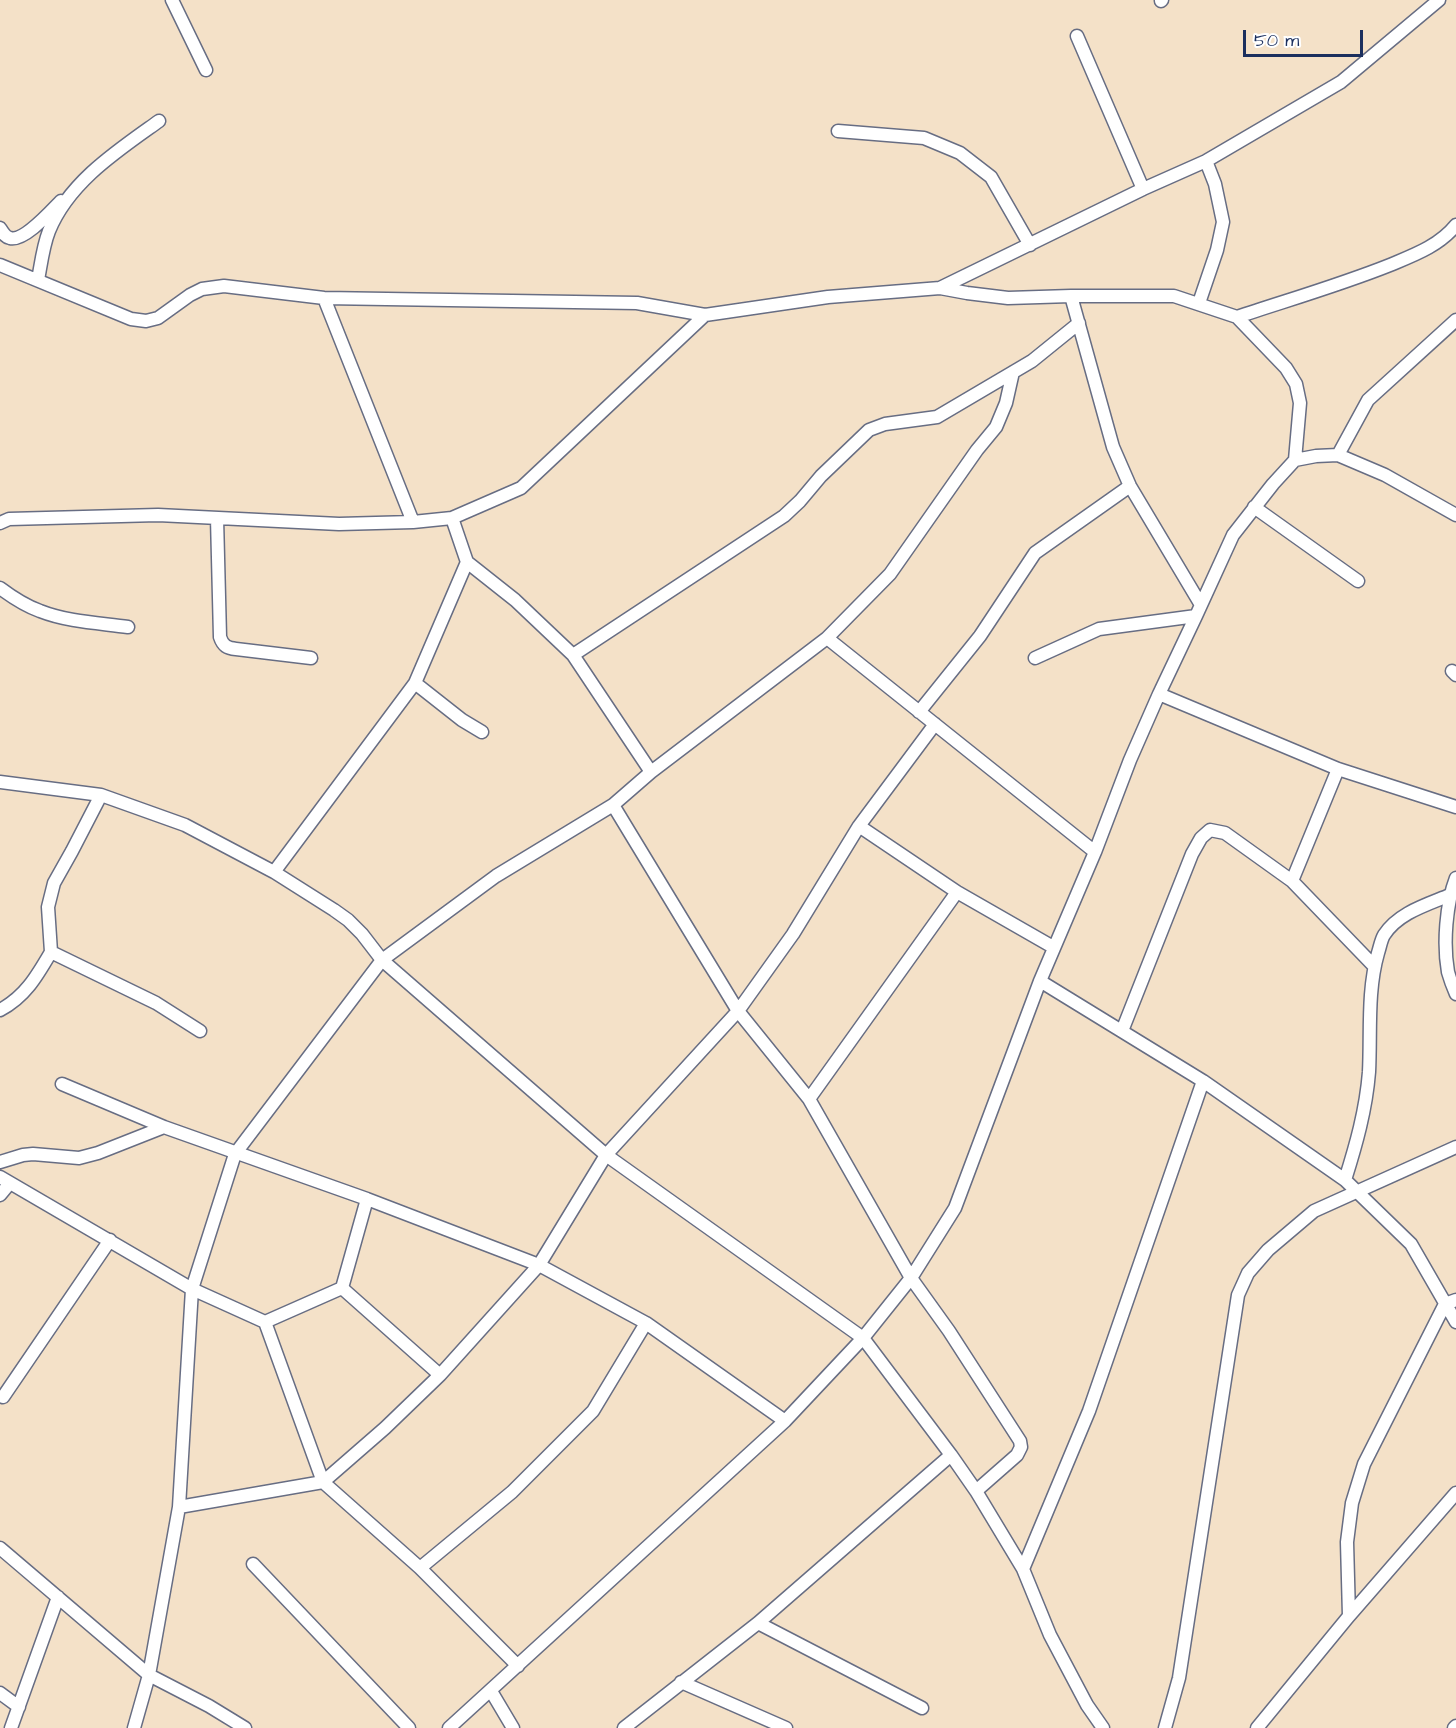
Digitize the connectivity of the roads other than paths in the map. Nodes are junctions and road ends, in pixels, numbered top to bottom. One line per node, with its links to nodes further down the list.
1 (172, 0): 4 (street)
2 (1439, 0): 7 (street)
3 (1077, 36): 8 (street)
4 (206, 70)
5 (159, 121): 9 (street)
6 (838, 131): 12 (street)
7 (1206, 161): 8 (street); 18 (street)
8 (1143, 189): 12 (street)
9 (73, 190): 11 (street); 14 (street)
10 (1456, 225): 20 (street)
11 (0, 228)
12 (1030, 245): 15 (street)
13 (0, 265): 14 (street)
14 (38, 280): 17 (street)
15 (940, 288): 16 (street); 19 (street)
16 (1071, 296): 18 (street); 22 (street)
17 (324, 298): 19 (street); 31 (street)
18 (1199, 303): 20 (street)
19 (705, 315): 30 (street)
20 (1237, 317): 25 (street)
21 (1456, 320): 24 (street)
22 (1079, 323): 23 (street); 26 (street)
23 (1013, 372): 38 (street); 39 (street)
24 (1338, 455): 25 (street); 28 (street)
25 (1295, 460): 27 (street)
26 (1130, 486): 36 (street); 44 (street)
27 (1254, 507): 34 (street); 36 (street)
28 (1456, 515)
29 (217, 518): 31 (street); 32 (street); 40 (street)
30 (452, 518): 31 (street); 33 (street)
31 (413, 522)
32 (0, 523)
33 (467, 562): 39 (street); 42 (street)
34 (1358, 580)
35 (0, 588): 37 (street)
36 (1199, 611): 41 (street); 43 (street)
37 (128, 627)
38 (827, 638): 44 (street); 48 (street)
39 (573, 656): 48 (street)
40 (311, 658)
41 (1035, 658)
42 (415, 683): 46 (street); 55 (street)
43 (1159, 694): 47 (street); 54 (street)
44 (919, 712): 45 (street)
45 (935, 724): 53 (street); 54 (street)
46 (482, 732)
47 (1338, 769): 52 (street); 57 (street)
48 (651, 772): 51 (street)
49 (0, 782): 50 (street)
50 (101, 795): 55 (street); 61 (street)
51 (613, 805): 62 (street); 67 (street)
52 (1456, 807)
53 (859, 826): 58 (street); 67 (street)
54 (1095, 852): 60 (street)
55 (274, 872): 62 (street)
56 (1456, 878): 59 (street)
57 (1292, 881): 63 (street); 69 (street)
58 (957, 892): 60 (street); 72 (street)
59 (1450, 895): 63 (street); 65 (street)
60 (1053, 947): 64 (street)
61 (51, 952): 66 (street); 68 (street)
62 (382, 960): 75 (street); 76 (street)
63 (1374, 966): 79 (street)
64 (1040, 981): 69 (street); 85 (street)
65 (1456, 994)
66 (0, 1010)
67 (738, 1011): 72 (street); 76 (street)
68 (200, 1031)
69 (1122, 1031): 70 (street)
70 (1203, 1081): 79 (street); 104 (street)
71 (62, 1084): 73 (street)
72 (810, 1099): 85 (street)
73 (164, 1127): 75 (street); 77 (street)
74 (1456, 1147): 80 (street)
75 (236, 1154): 82 (street); 87 (street)
76 (606, 1155): 84 (street); 92 (street)
77 (0, 1162)
78 (5, 1180): 81 (street); 83 (street)
79 (1345, 1180): 80 (street)
80 (1358, 1192): 88 (street); 124 (street)
81 (0, 1196)
82 (367, 1199): 84 (street); 86 (street)
83 (110, 1240): 87 (street); 94 (street)
84 (539, 1265): 91 (street); 93 (street)
85 (911, 1278): 92 (street); 98 (street)
86 (342, 1288): 89 (street); 93 (street)
87 (192, 1289): 89 (street); 100 (street)
88 (1450, 1302): 90 (street); 106 (street)
89 (265, 1322): 97 (street)
90 (1456, 1322)
91 (646, 1323): 95 (street); 103 (street)
92 (863, 1338): 95 (street); 96 (street)
93 (440, 1375): 97 (street)
94 (3, 1397)
95 (785, 1421): 108 (street)
96 (951, 1455): 98 (street); 107 (street)
97 (323, 1482): 100 (street); 103 (street)
98 (976, 1491): 104 (street)
99 (1456, 1493): 106 (street)
100 (179, 1507): 109 (street)
101 (0, 1548): 105 (street)
102 (253, 1564): 118 (street)
103 (420, 1568): 108 (street)
104 (1023, 1569): 123 (street)
105 (58, 1597): 109 (street); 113 (street)
106 (1349, 1616): 125 (street)
107 (758, 1623): 110 (street); 114 (street)
108 (518, 1666): 111 (street)
109 (149, 1675): 116 (street); 117 (street)
110 (681, 1682): 121 (street); 122 (street)
111 (491, 1691): 119 (street); 120 (street)
112 (0, 1694): 113 (street)
113 (19, 1707): 115 (street)
114 (922, 1707)
115 (11, 1728)
116 (134, 1728)
117 (245, 1728)
118 (409, 1728)
119 (449, 1728)
120 (513, 1728)
121 (624, 1728)
122 (786, 1728)
123 (1103, 1728)
124 (1165, 1728)
125 (1257, 1728)

